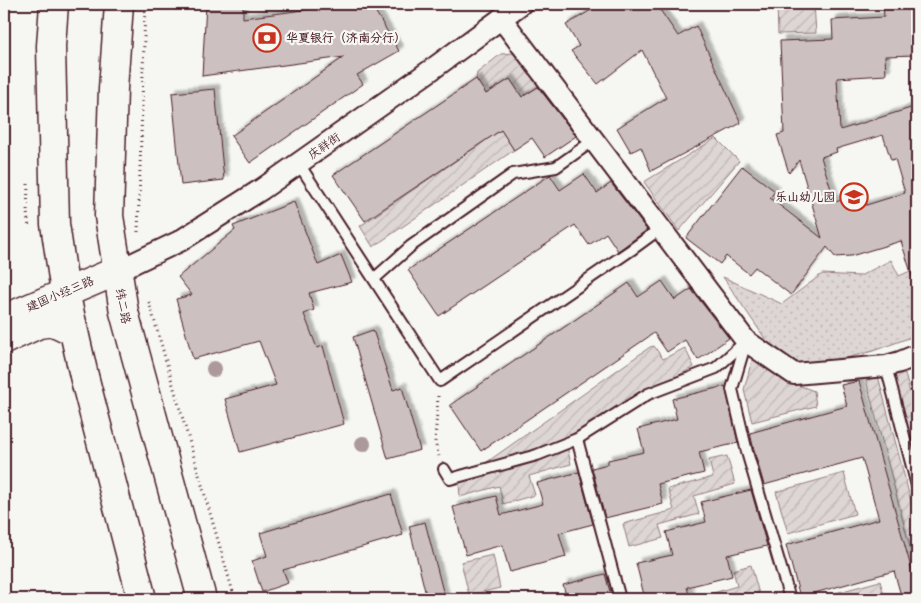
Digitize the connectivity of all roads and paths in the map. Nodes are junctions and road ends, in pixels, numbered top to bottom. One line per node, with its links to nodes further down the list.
1 (54, 4): 11 (main road)
2 (119, 4): 9 (main road, 纬二路)
3 (145, 4): 9 (path)
4 (521, 4): 5 (street, 庆祥街)
5 (502, 18): 6 (street); 7 (street, 庆祥街)
6 (594, 140): 8 (street); 10 (lane)
7 (298, 164): 9 (street, 庆祥街); 10 (lane)
8 (660, 228): 16 (street); 19 (lane)
9 (127, 266): 11 (main road, 建国小经三路); 24 (main road, 纬二路)
10 (374, 279): 19 (lane)
11 (64, 292): 13 (main road, 建国小经三路); 14 (main road)
12 (148, 299): 25 (path)
13 (4, 319)
14 (74, 331): 15 (main road); 23 (main road)
15 (4, 340)
16 (746, 341): 18 (street); 20 (lane); 27 (lane)
17 (917, 355): 18 (street)
18 (886, 366): 22 (lane)
19 (440, 381): 21 (path)
20 (577, 439): 21 (lane); 26 (lane)
21 (444, 469)
22 (917, 486)
23 (142, 599)
24 (202, 599)
25 (235, 599)
26 (620, 599)
27 (790, 599)

